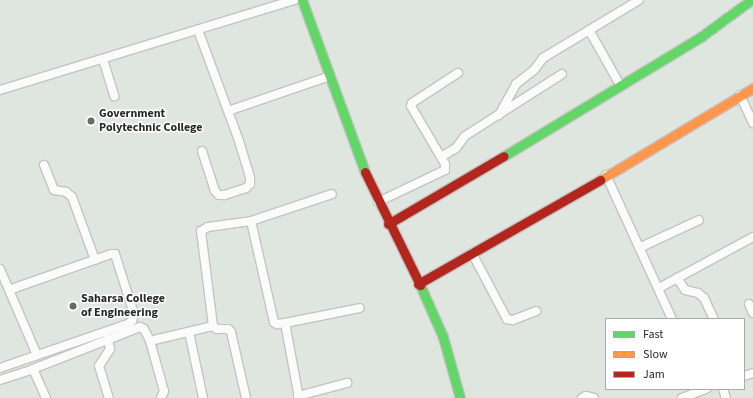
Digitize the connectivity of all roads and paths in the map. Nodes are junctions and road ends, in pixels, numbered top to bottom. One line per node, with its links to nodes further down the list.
1 (296, 0): 5 (street)
2 (302, 0): 10 (street)
3 (639, 0): 6 (street)
4 (751, 0): 11 (street)
5 (198, 30): 7 (street); 16 (street)
6 (589, 30): 11 (street); 17 (street)
7 (103, 59): 13 (street); 15 (street)
8 (458, 73): 20 (street)
9 (562, 74): 17 (street)
10 (330, 76): 16 (street); 24 (street)
11 (620, 85): 27 (street)
12 (753, 88): 14 (street)
13 (0, 90)
14 (740, 95): 18 (street); 22 (street)
15 (114, 96)
16 (228, 111): 19 (street)
17 (499, 115): 20 (street)
18 (753, 123)
19 (202, 151)
20 (441, 157): 24 (street)
21 (44, 166): 31 (street)
22 (606, 175): 29 (street); 30 (street)
23 (332, 194): 26 (street)
24 (378, 202): 27 (street)
25 (700, 220): 29 (street)
26 (251, 221): 43 (street); 44 (street)
27 (388, 224): 34 (street)
28 (753, 237): 33 (street)
29 (639, 248): 35 (street)
30 (472, 253): 34 (street); 39 (street)
31 (95, 260): 36 (street); 48 (street)
32 (0, 269): 36 (street)
33 (677, 278): 35 (street); 42 (street)
34 (418, 284): 60 (street)
35 (659, 288): 41 (street)
36 (9, 290): 48 (street)
37 (749, 304): 40 (street)
38 (360, 308): 43 (street)
39 (536, 310)
40 (753, 313)
41 (672, 318)
42 (714, 318)
43 (285, 323): 54 (street)
44 (213, 326): 45 (street); 59 (street)
45 (189, 332): 47 (street); 58 (street)
46 (108, 339): 47 (street); 50 (street); 56 (street)
47 (150, 341): 57 (street)
48 (37, 355): 49 (street)
49 (0, 368)
50 (33, 369): 51 (street); 55 (street)
51 (0, 380)
52 (347, 383): 54 (street)
53 (703, 390): 63 (street)
54 (299, 397)
55 (46, 398)
56 (109, 398)
57 (161, 398)
58 (203, 398)
59 (246, 398)
60 (460, 398)
61 (582, 398): 62 (street)
62 (594, 398)
63 (682, 398)

